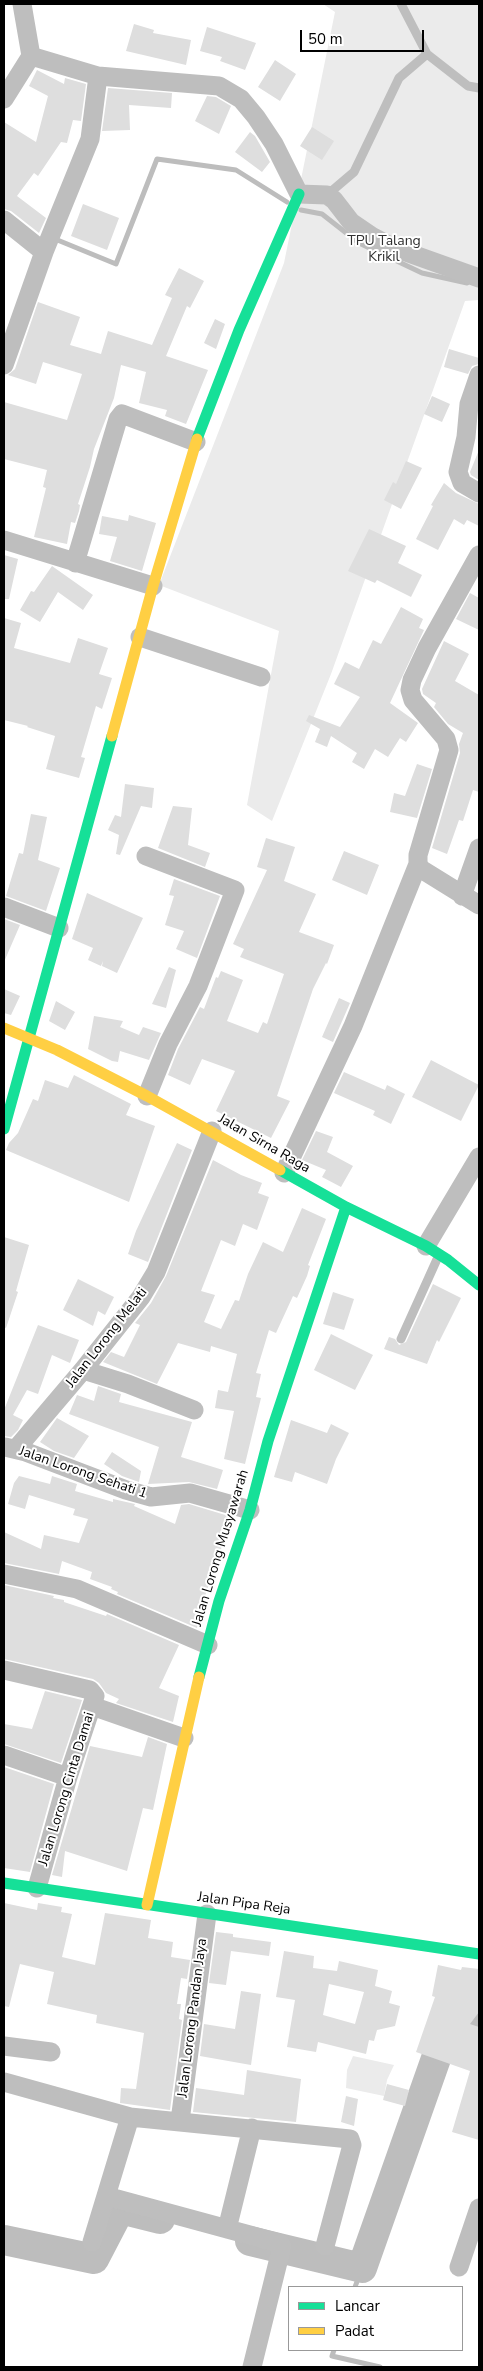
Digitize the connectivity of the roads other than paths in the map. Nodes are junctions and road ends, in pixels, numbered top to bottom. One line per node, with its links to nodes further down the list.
1 (22, 4): 4 (street)
2 (401, 4): 3 (lane)
3 (428, 54): 6 (lane); 8 (lane)
4 (32, 56): 5 (street); 7 (street)
5 (98, 76): 9 (street); 11 (street)
6 (479, 88)
7 (4, 99)
8 (327, 195): 9 (street); 12 (street)
9 (298, 198): 15 (street)
10 (4, 220): 11 (street)
11 (44, 252): 13 (street)
12 (479, 278)
13 (4, 365)
14 (479, 375): 16 (street)
15 (196, 442): 19 (street); 20 (street)
16 (479, 493)
17 (4, 540): 19 (street)
18 (479, 555): 25 (street)
19 (75, 563): 20 (street)
20 (153, 586): 21 (street)
21 (140, 637): 22 (street); 29 (street)
22 (261, 677)
23 (479, 848): 26 (street)
24 (146, 856): 32 (street)
25 (418, 864): 26 (street); 36 (street)
26 (462, 896): 27 (street)
27 (479, 905)
28 (4, 907): 29 (street)
29 (59, 928): 31 (street)
30 (4, 1028): 31 (street, Jalan Sirna Raga)
31 (28, 1039): 32 (street, Jalan Sirna Raga); 33 (street)
32 (147, 1096): 34 (street, Jalan Sirna Raga)
33 (4, 1128)
34 (212, 1131): 36 (street, Jalan Sirna Raga); 41 (street, Jalan Lorong Melati)
35 (479, 1157): 38 (street)
36 (284, 1173): 37 (street, Jalan Sirna Raga)
37 (346, 1207): 38 (street, Jalan Sirna Raga); 44 (street, Jalan Lorong Musyawarah)
38 (433, 1250): 39 (street, Jalan Sirna Raga); 40 (lane)
39 (479, 1285)
40 (401, 1339)
41 (83, 1370): 42 (street); 43 (street, Jalan Lorong Melati)
42 (194, 1410)
43 (10, 1448): 44 (street, Jalan Lorong Sehati 1)
44 (250, 1510): 46 (street, Jalan Lorong Musyawarah)
45 (4, 1574): 46 (street)
46 (208, 1645): 49 (street, Jalan Lorong Musyawarah)
47 (4, 1670): 48 (street, Jalan Lorong Cinta Damai)
48 (92, 1706): 49 (street); 51 (street, Jalan Lorong Cinta Damai)
49 (184, 1738): 54 (street, Jalan Lorong Musyawarah)
50 (4, 1755): 51 (street)
51 (68, 1777): 53 (street, Jalan Lorong Cinta Damai)
52 (4, 1883): 53 (street, Jalan Pipa Reja)
53 (36, 1888): 54 (street, Jalan Pipa Reja)
54 (147, 1905): 55 (street, Jalan Pipa Reja)
55 (207, 1914): 56 (street, Jalan Pipa Reja); 61 (street, Jalan Lorong Pandan Jaya)
56 (479, 1954)
57 (4, 2046): 58 (street)
58 (51, 2052)
59 (4, 2082): 60 (street)
60 (130, 2117): 61 (street); 63 (street)
61 (180, 2121): 62 (street)
62 (252, 2128): 65 (street); 67 (street)
63 (106, 2196): 65 (street); 66 (street)
64 (478, 2212): 68 (street)
65 (227, 2229): 69 (street)
66 (92, 2242)
67 (325, 2246)
68 (459, 2267)
69 (254, 2364)

